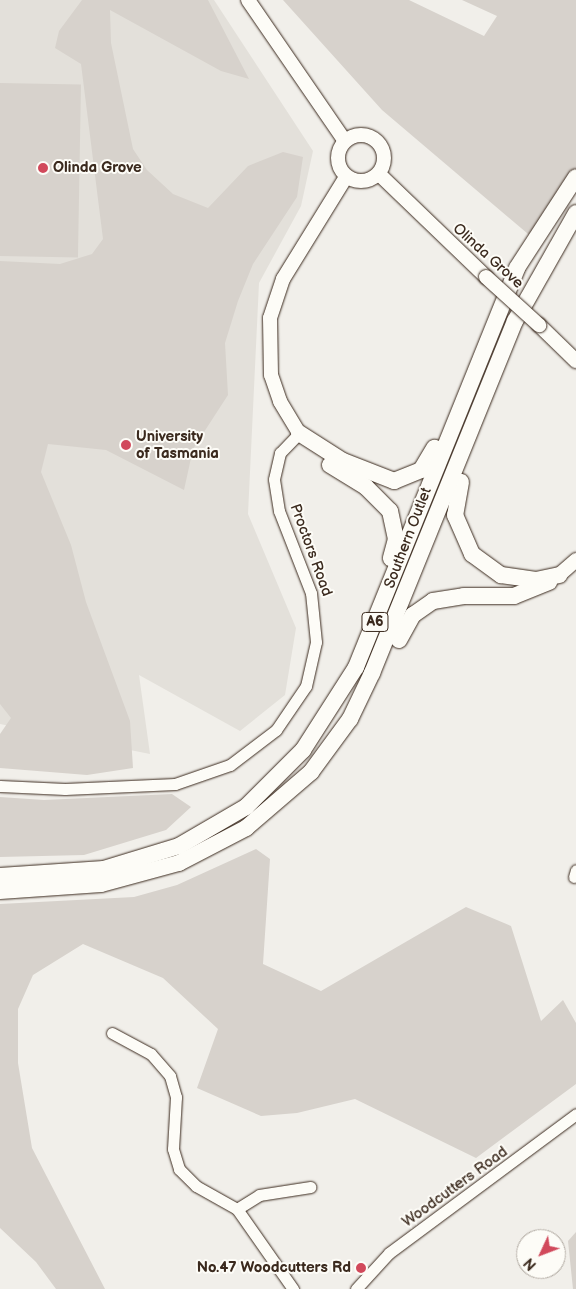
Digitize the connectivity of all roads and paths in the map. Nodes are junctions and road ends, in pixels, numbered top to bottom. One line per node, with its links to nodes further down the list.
1 (248, 0): 2 (main road)
2 (345, 141): 3 (main road); 4 (main road)
3 (379, 174): 4 (main road); 9 (main road, Olinda Grove, bridge)
4 (346, 176): 10 (main road)
5 (576, 177): 6 (highway, Southern Outlet / A6)
6 (562, 196): 10 (highway); 14 (highway, Southern Outlet / A6)
7 (576, 212): 13 (highway, Southern Outlet / A6)
8 (576, 228): 12 (highway)
9 (576, 361)
10 (299, 433): 14 (highway); 15 (street, Proctors Road)
11 (576, 560): 12 (main road)
12 (559, 575): 13 (highway)
13 (350, 719): 17 (highway, Southern Outlet / A6)
14 (324, 720): 16 (highway, Southern Outlet / A6)
15 (0, 786)
16 (0, 876)
17 (0, 890)
18 (112, 1034): 21 (street)
19 (576, 1114): 23 (street, Woodcutters Road)
20 (310, 1187): 21 (street)
21 (237, 1208): 22 (street)
22 (293, 1289)
23 (356, 1289)

